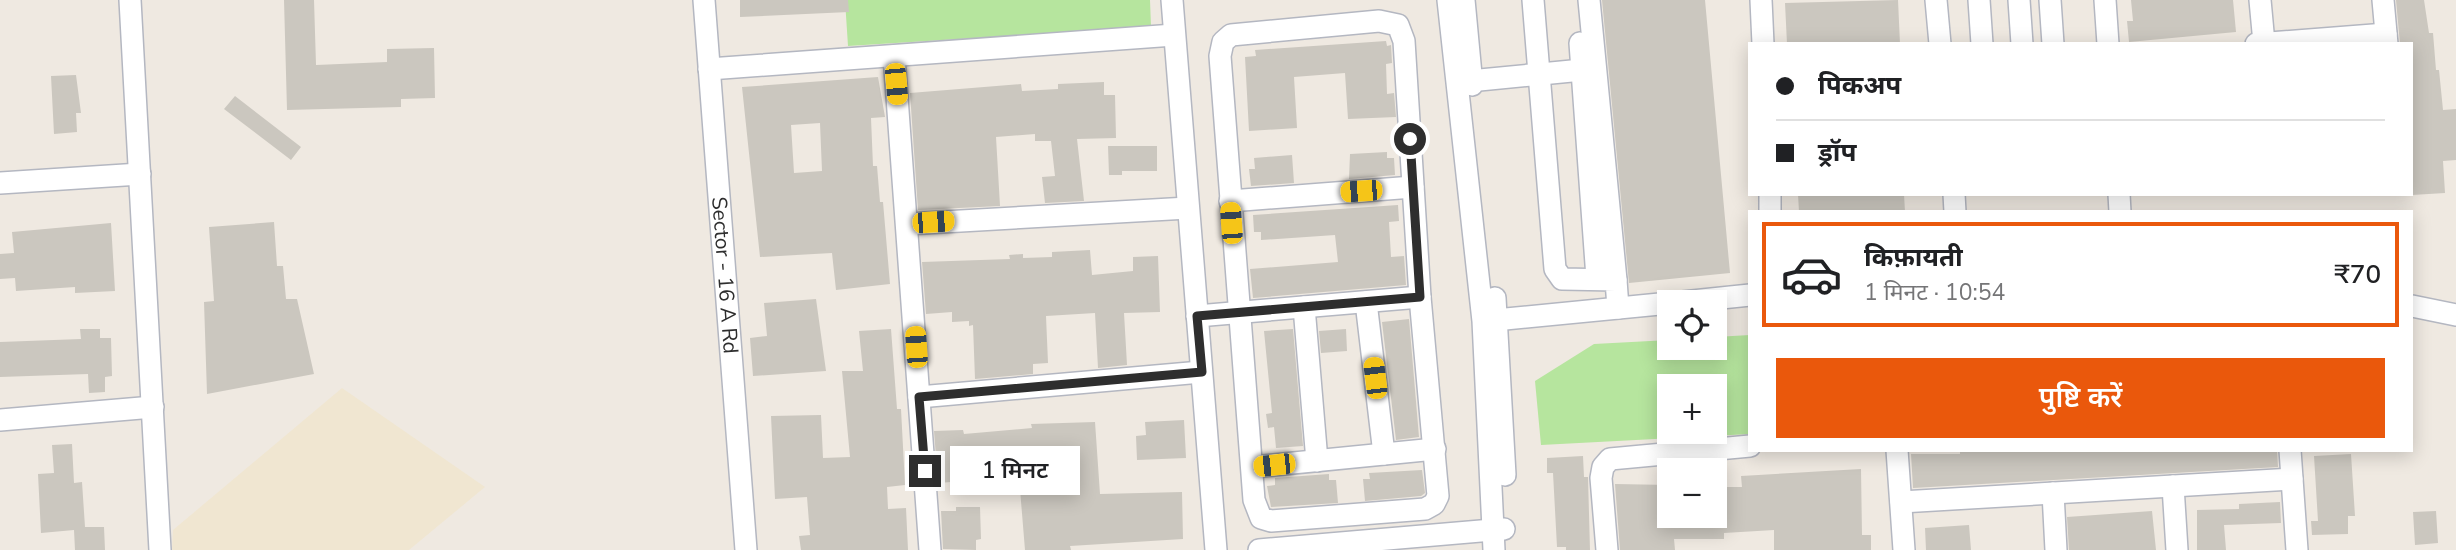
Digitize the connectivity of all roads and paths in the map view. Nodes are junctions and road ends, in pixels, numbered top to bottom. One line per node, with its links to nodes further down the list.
1 (130, 0): 32 (street)
2 (704, 0): 28 (street, Sector - 16 A Rd)
3 (1172, 0): 17 (street)
4 (1448, 0): 31 (street)
5 (1464, 0): 31 (street)
6 (1533, 0): 30 (street)
7 (1577, 0): 29 (street)
8 (1589, 0): 38 (street)
9 (1761, 0): 19 (street)
10 (1936, 0): 20 (street)
11 (1979, 0): 21 (street)
12 (2019, 0): 22 (street)
13 (2050, 0): 23 (street)
14 (2105, 0): 24 (street)
15 (2260, 0): 25 (street)
16 (2383, 0): 18 (street)
17 (1174, 35): 27 (street); 36 (street)
18 (2386, 39): 26 (street)
19 (1763, 42)
20 (1940, 42)
21 (1982, 42)
22 (2022, 42)
23 (2053, 42)
24 (2108, 42)
25 (2264, 42)
26 (2294, 42)
27 (894, 56): 28 (street); 37 (street)
28 (709, 69): 68 (street, Sector - 16 A Rd)
29 (1582, 70): 30 (street); 38 (street)
30 (1539, 74): 31 (street); 38 (street)
31 (1464, 81): 50 (street)
32 (140, 174): 33 (street); 53 (street)
33 (0, 183)
34 (1413, 187): 35 (street); 35 (street); 40 (street)
35 (1230, 201): 47 (street)
36 (1188, 208): 37 (street); 49 (street)
37 (908, 224): 52 (street)
38 (1607, 279): 46 (street)
39 (1748, 295): 41 (street)
40 (1420, 297): 42 (street); 56 (street)
41 (1727, 297)
42 (1366, 302): 45 (street); 59 (street)
43 (1657, 304): 46 (street)
44 (2413, 306): 48 (street)
45 (1304, 307): 47 (street); 60 (street)
46 (1618, 308): 50 (street)
47 (1238, 313): 49 (street); 61 (street)
48 (2456, 315)
49 (1197, 316): 51 (street)
50 (1491, 321): 66 (street)
51 (1202, 372): 52 (street); 70 (street)
52 (919, 397): 69 (street)
53 (153, 407): 54 (street); 67 (street)
54 (0, 420)
55 (1748, 446): 72 (street)
56 (1435, 449): 59 (street); 61 (street)
57 (1896, 452): 65 (street)
58 (2290, 452): 62 (street)
59 (1384, 454): 60 (street)
60 (1317, 461): 61 (street)
61 (1252, 467)
62 (2292, 479): 63 (street); 76 (street)
63 (2173, 486): 64 (street); 75 (street)
64 (2053, 493): 65 (street); 74 (street)
65 (1900, 502): 73 (street)
66 (1500, 540): 71 (street)
67 (160, 550)
68 (746, 550)
69 (930, 550)
70 (1216, 550)
71 (1259, 550)
72 (1607, 550)
73 (1904, 550)
74 (2056, 550)
75 (2177, 550)
76 (2297, 550)

